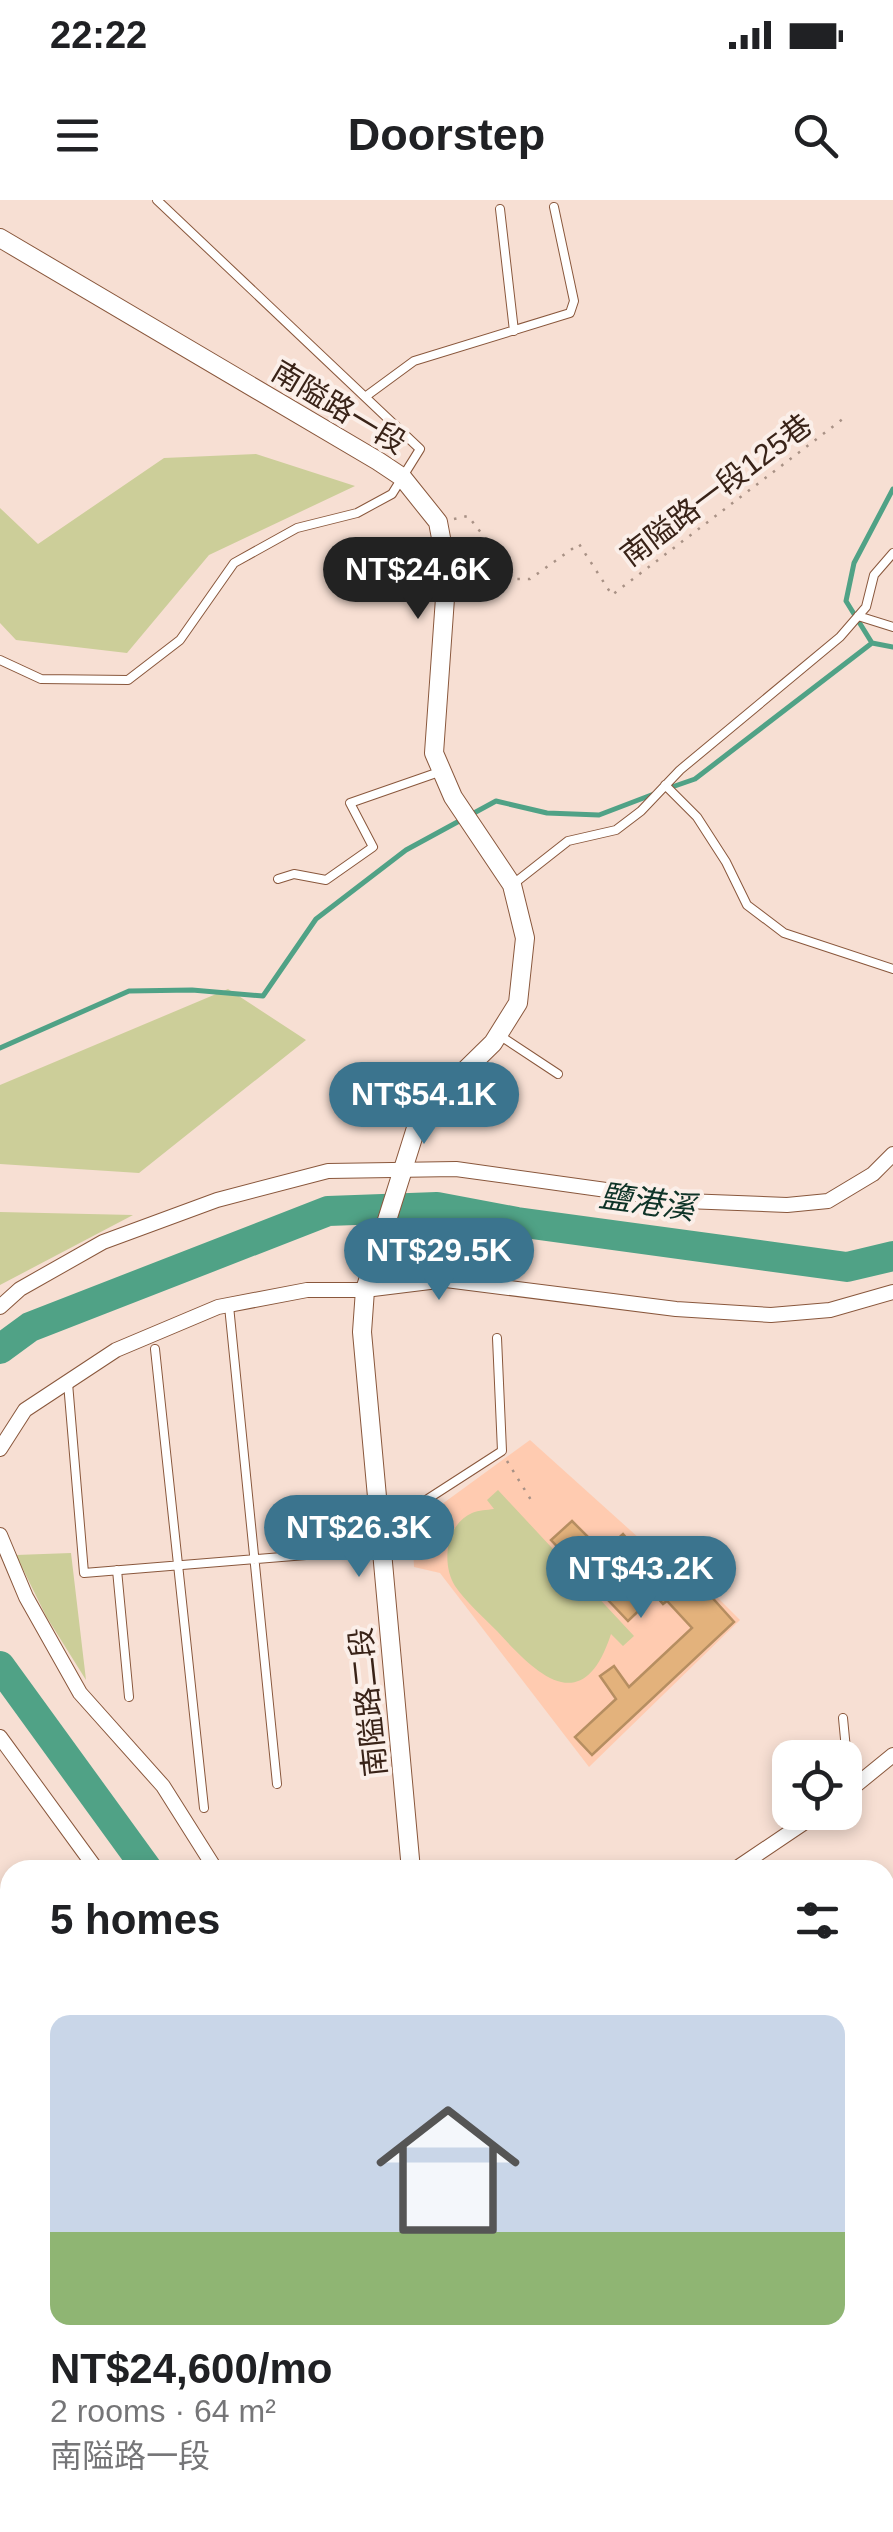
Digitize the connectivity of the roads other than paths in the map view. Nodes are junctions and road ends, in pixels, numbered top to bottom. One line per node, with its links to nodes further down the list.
1 (157, 200): 6 (lane)
2 (554, 207): 5 (lane)
3 (500, 210): 5 (lane)
4 (0, 238): 7 (street, 南隘路一段)
5 (514, 331): 6 (lane)
6 (365, 397): 7 (lane)
7 (402, 477): 11 (lane); 12 (street, 南隘路一段)
8 (893, 553): 9 (lane)
9 (858, 616): 10 (lane); 13 (lane)
10 (893, 627)
11 (0, 660)
12 (442, 771): 14 (lane); 15 (street, 南隘路一段)
13 (665, 786): 15 (lane); 16 (lane)
14 (278, 879)
15 (512, 886): 17 (street, 南隘路一段)
16 (893, 969)
17 (498, 1034): 18 (lane); 20 (street, 南隘路一段)
18 (558, 1074)
19 (893, 1154): 20 (street)
20 (405, 1168): 21 (street, 南隘路一段); 24 (street)
21 (364, 1290): 22 (street); 23 (street); 29 (street, 南隘路二段)
22 (893, 1292)
23 (229, 1304): 27 (street); 33 (lane)
24 (0, 1307)
25 (497, 1338): 29 (lane)
26 (154, 1349): 34 (lane)
27 (68, 1382): 28 (street); 35 (lane)
28 (0, 1450)
29 (377, 1515): 32 (street, 南隘路二段)
30 (0, 1534): 46 (street)
31 (442, 1544): 32 (lane)
32 (379, 1547): 33 (lane); 47 (street, 南隘路二段)
33 (254, 1559): 34 (lane); 42 (lane)
34 (179, 1564): 35 (lane); 43 (lane)
35 (117, 1570): 36 (lane)
36 (129, 1697)
37 (843, 1718): 39 (lane)
38 (0, 1737): 45 (street)
39 (844, 1740)
40 (893, 1754): 41 (street)
41 (862, 1780)
42 (277, 1784)
43 (204, 1808)
44 (793, 1830): 48 (street)
45 (90, 1860)
46 (210, 1860)
47 (410, 1860)
48 (749, 1860)

